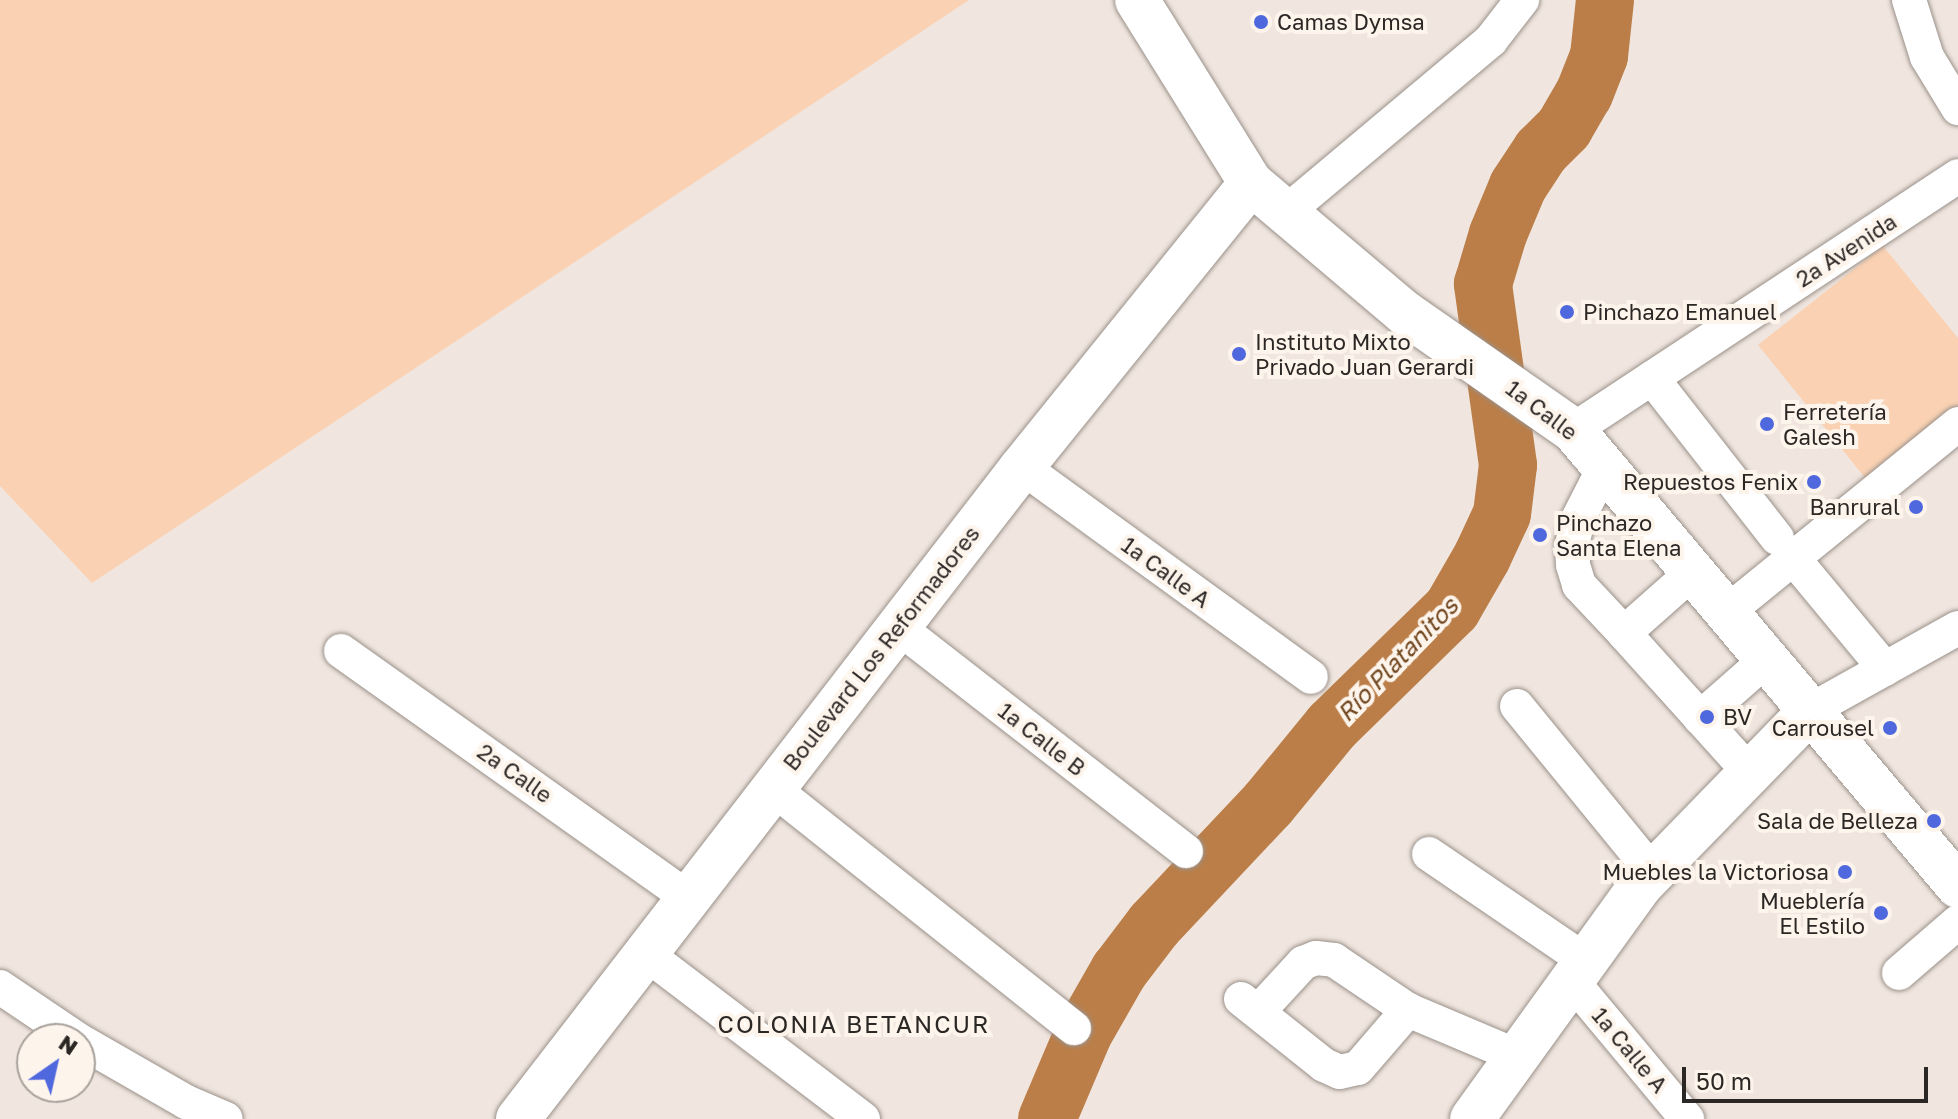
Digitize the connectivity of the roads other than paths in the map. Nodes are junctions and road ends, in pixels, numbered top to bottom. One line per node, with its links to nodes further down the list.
1 (1137, 0): 6 (main road, 1a Calle)
2 (1522, 0): 7 (street)
3 (1909, 0): 4 (street)
4 (1958, 108)
5 (1958, 176): 8 (street, 2a Avenida)
6 (1251, 183): 7 (main road, 1a Calle); 12 (main road, Boulevard Los Reformadores)
7 (1285, 213): 10 (main road, 1a Calle)
8 (1652, 378): 10 (street, 2a Avenida); 13 (street)
9 (1958, 424): 13 (street)
10 (1573, 430): 11 (main road, 1a Calle)
11 (1605, 466): 14 (main road, 1a Calle); 18 (street)
12 (1022, 467): 16 (main road, Boulevard Los Reformadores); 22 (street, 1a Calle A)
13 (1785, 548): 15 (street); 21 (street)
14 (1693, 572): 15 (main road, 1a Calle); 18 (street)
15 (1727, 612): 20 (main road, 1a Calle)
16 (898, 627): 27 (main road, Boulevard Los Reformadores); 28 (street, 1a Calle B)
17 (1958, 628): 21 (street)
18 (1624, 633): 25 (street)
19 (341, 651): 32 (street, 2a Calle)
20 (1767, 659): 24 (main road, 1a Calle); 25 (street)
21 (1885, 669): 24 (street)
22 (1311, 677)
23 (1517, 706): 30 (street)
24 (1811, 710): 26 (main road); 31 (main road, 1a Calle)
25 (1700, 718): 26 (street)
26 (1750, 773): 30 (main road)
27 (772, 788): 32 (main road, Boulevard Los Reformadores); 40 (street)
28 (1186, 851)
29 (1429, 854): 35 (street, 1a Calle A)
30 (1653, 873): 35 (main road)
31 (1958, 886)
32 (687, 897): 34 (main road, Boulevard Los Reformadores)
33 (1958, 922): 36 (street)
34 (645, 953): 43 (main road, Boulevard Los Reformadores); 45 (street)
35 (1579, 971): 42 (main road); 47 (street, 1a Calle A)
36 (1899, 973)
37 (0, 987): 39 (street)
38 (1408, 1010): 38 (street); 42 (street)
39 (54, 1023)
40 (1074, 1028)
41 (96, 1050): 44 (street)
42 (1517, 1056): 46 (main road)
43 (526, 1116)
44 (226, 1119)
45 (863, 1119)
46 (1472, 1119)
47 (1687, 1119)

